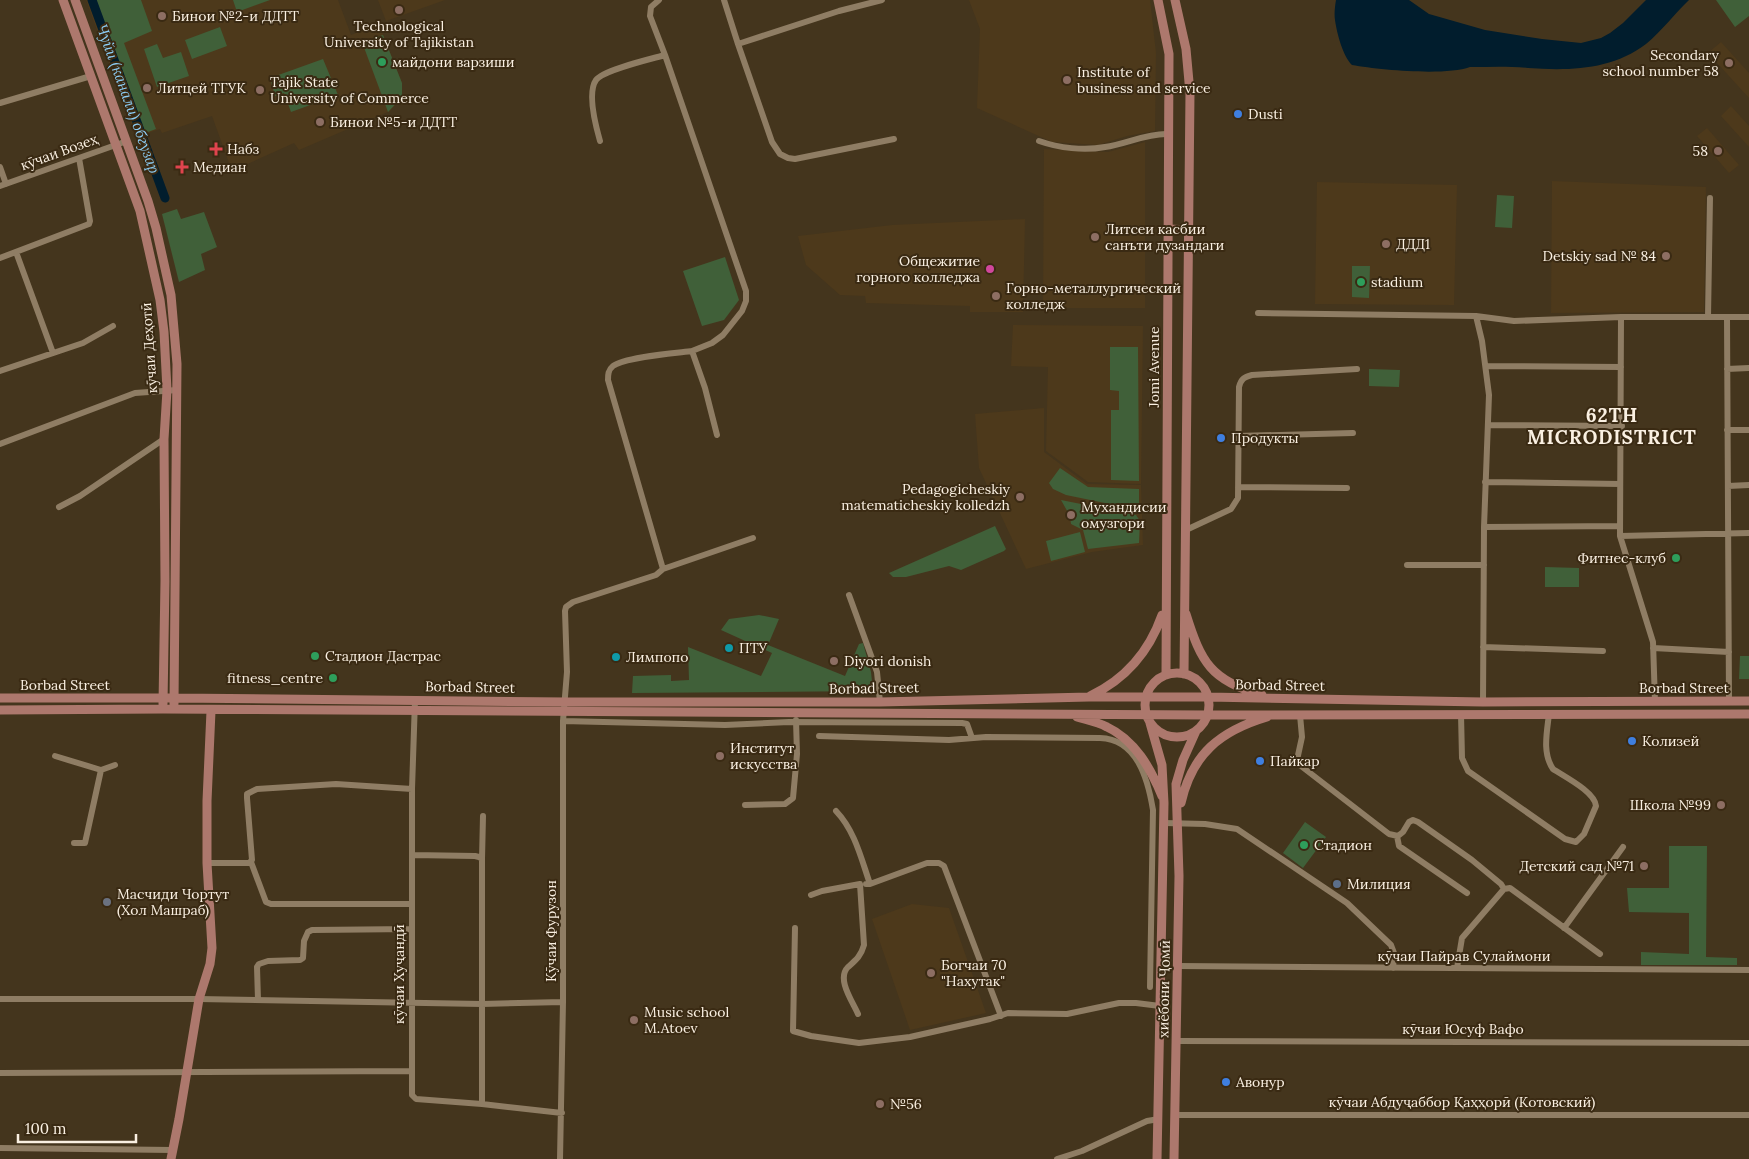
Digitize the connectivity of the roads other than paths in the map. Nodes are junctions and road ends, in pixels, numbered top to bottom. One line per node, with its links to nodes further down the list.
1 (63, 0): 10 (main road, кӯчаи Деҳотӣ)
2 (75, 0): 14 (main road, кӯчаи Деҳотӣ)
3 (660, 0): 9 (street)
4 (724, 0): 8 (street)
5 (882, 0): 8 (street)
6 (1158, 0): 22 (main road, Jomi Avenue)
7 (1175, 0): 23 (main road)
8 (738, 44): 13 (street)
9 (665, 55): 15 (street); 33 (street)
10 (91, 76): 11 (street); 17 (main road, кӯчаи Деҳотӣ)
11 (0, 103)
12 (1166, 134): 16 (street)
13 (894, 139)
14 (127, 141): 17 (street, кӯчаи Возеҳ); 42 (main road, кӯчаи Деҳотӣ)
15 (600, 141)
16 (1039, 141)
17 (116, 144): 18 (street, кӯчаи Возеҳ); 41 (main road, кӯчаи Деҳотӣ)
18 (78, 158): 20 (street, кӯчаи Возеҳ); 24 (street)
19 (0, 167): 20 (street)
20 (3, 185)
21 (1710, 198): 28 (street)
22 (1169, 229): 23 (main road); 71 (main road, Jomi Avenue)
23 (1189, 230): 61 (main road)
24 (16, 252): 25 (street); 34 (street)
25 (0, 258)
26 (1258, 312): 27 (street)
27 (1476, 316): 31 (street); 35 (street)
28 (1708, 317): 29 (street); 31 (street)
29 (1727, 317): 30 (street); 39 (street)
30 (1749, 317)
31 (1621, 318): 36 (street)
32 (113, 326): 34 (street)
33 (692, 351): 48 (street); 68 (street)
34 (53, 353): 40 (street)
35 (1486, 366): 36 (street); 43 (street)
36 (1621, 367): 44 (street)
37 (1749, 368): 39 (street)
38 (1358, 369): 49 (street)
39 (1727, 369): 45 (street)
40 (0, 371)
41 (167, 390): 42 (street); 50 (main road, кӯчаи Деҳотӣ); 51 (street)
42 (177, 390): 82 (main road, кӯчаи Деҳотӣ)
43 (1489, 425): 44 (street); 52 (street)
44 (1622, 426): 53 (street)
45 (1727, 430): 46 (street); 54 (street)
46 (1749, 430)
47 (1353, 433): 49 (street)
48 (717, 434)
49 (1238, 436): 56 (street)
50 (164, 439): 58 (street); 81 (main road, кӯчаи Деҳотӣ)
51 (0, 444)
52 (1485, 482): 53 (street); 60 (street)
53 (1620, 484): 59 (street)
54 (1728, 486): 55 (street); 63 (street)
55 (1749, 486)
56 (1238, 487): 57 (street); 61 (street)
57 (1347, 488)
58 (58, 507)
59 (1620, 526): 60 (street); 64 (street)
60 (1484, 528): 67 (street)
61 (1186, 530): 70 (main road)
62 (1749, 533): 63 (street)
63 (1729, 534): 64 (street); 75 (street)
64 (1620, 536): 73 (street)
65 (753, 538): 68 (street)
66 (1407, 565): 67 (street)
67 (1484, 566): 72 (street)
68 (663, 569): 88 (street, Кӯчаи Фурузон)
69 (849, 596): 89 (street)
70 (1184, 606): 76 (main road); 84 (main road)
71 (1165, 608): 77 (main road, Jomi Avenue); 78 (main road)
72 (1483, 648): 74 (street); 90 (street)
73 (1653, 648): 75 (street); 91 (street)
74 (1603, 651)
75 (1729, 652): 86 (street)
76 (1184, 674): 77 (main road); 79 (main road)
77 (1166, 675): 83 (main road)
78 (1089, 697): 83 (main road, Borbad Street); 89 (main road, Borbad Street)
79 (1208, 697): 83 (main road, Borbad Street); 84 (main road, Borbad Street); 103 (main road)
80 (0, 698): 81 (main road, Borbad Street)
81 (164, 698): 82 (main road, Borbad Street); 93 (main road, кӯчаи Деҳотӣ)
82 (175, 698): 85 (main road, Borbad Street); 94 (main road, кӯчаи Деҳотӣ)
83 (1146, 698): 98 (main road)
84 (1275, 698): 90 (main road, Borbad Street)
85 (415, 700): 88 (main road, Borbad Street); 96 (street, кӯчаи Хуҷандӣ)
86 (1729, 701): 87 (main road, Borbad Street); 91 (main road, Borbad Street)
87 (1749, 701)
88 (566, 702): 89 (main road, Borbad Street); 105 (street, Кӯчаи Фурузон)
89 (880, 702)
90 (1483, 702): 91 (main road, Borbad Street)
91 (1655, 702)
92 (0, 710): 93 (main road, Borbad Street)
93 (163, 710): 94 (main road, Borbad Street)
94 (174, 710): 95 (main road, Borbad Street)
95 (211, 710): 96 (main road, Borbad Street); 129 (main road)
96 (415, 711): 105 (main road, Borbad Street); 116 (street, кӯчаи Хуҷандӣ)
97 (1067, 714): 98 (main road, Borbad Street); 106 (main road, Borbad Street); 109 (main road)
98 (1146, 714): 103 (main road, Borbad Street); 107 (main road, хиёбони Ҷомӣ)
99 (1278, 714): 103 (main road, Borbad Street); 104 (main road, Borbad Street); 121 (main road)
100 (1461, 714): 101 (main road, Borbad Street); 101 (street); 104 (main road, Borbad Street)
101 (1548, 714): 102 (main road, Borbad Street)
102 (1749, 714)
103 (1207, 715): 108 (main road)
104 (1300, 715): 123 (street)
105 (564, 717): 106 (main road, Borbad Street); 149 (street, Кӯчаи Фурузон)
106 (796, 718): 111 (street); 118 (street)
107 (1150, 723): 108 (main road); 117 (main road, хиёбони Ҷомӣ)
108 (1196, 731): 121 (main road)
109 (1114, 735): 111 (street); 113 (main road)
110 (819, 736): 111 (street)
111 (972, 738)
112 (55, 756): 115 (street)
113 (1143, 763): 117 (main road); 130 (street)
114 (115, 765): 115 (street)
115 (101, 770): 124 (street)
116 (412, 789): 126 (street, кӯчаи Хуҷандӣ); 128 (street)
117 (1164, 803): 122 (main road, хиёбони Ҷомӣ)
118 (745, 805)
119 (836, 811): 132 (street)
120 (483, 816): 127 (street)
121 (1178, 819): 122 (street); 141 (main road, хиёбони Ҷомӣ); 142 (street)
122 (1164, 823): 130 (main road, хиёбони Ҷомӣ)
123 (1396, 836): 133 (street); 134 (street)
124 (74, 843)
125 (1623, 847): 138 (street)
126 (412, 855): 127 (street); 136 (street, кӯчаи Хуҷандӣ)
127 (482, 859): 151 (street)
128 (251, 862): 129 (street); 136 (street)
129 (207, 863): 147 (main road)
130 (1157, 876): 145 (street); 152 (main road, хиёбони Ҷомӣ)
131 (860, 884): 132 (street); 135 (street); 153 (street)
132 (870, 884): 154 (street)
133 (1504, 889): 138 (street); 143 (street)
134 (1468, 893)
135 (811, 895)
136 (412, 904): 139 (street, кӯчаи Хуҷандӣ)
137 (796, 928): 154 (street)
138 (1564, 928): 140 (street)
139 (412, 929): 148 (street); 150 (street, кӯчаи Хуҷандӣ)
140 (1600, 954)
141 (1178, 966): 142 (street, кӯчаи Пайрав Сулаймони); 155 (main road, хиёбони Ҷомӣ)
142 (1392, 968): 143 (street, кӯчаи Пайрав Сулаймони)
143 (1456, 968): 144 (street, кӯчаи Пайрав Сулаймони)
144 (1749, 970)
145 (1150, 987)
146 (0, 999): 147 (street)
147 (199, 999): 148 (street); 158 (main road)
148 (258, 1000): 150 (street)
149 (563, 1002): 151 (street); 161 (street, Кӯчаи Фурузон)
150 (412, 1003): 151 (street); 157 (street, кӯчаи Хуҷандӣ)
151 (482, 1004): 160 (street)
152 (1160, 1006): 154 (street); 164 (main road, хиёбони Ҷомӣ)
153 (858, 1014)
154 (1001, 1016)
155 (1177, 1041): 156 (street, кӯчаи Юсуф Вафо); 162 (main road, хиёбони Ҷомӣ)
156 (1749, 1043)
157 (412, 1071): 158 (street); 160 (street, кӯчаи Хуҷандӣ)
158 (186, 1072): 159 (street); 166 (main road)
159 (0, 1073)
160 (482, 1104): 161 (street, кӯчаи Хуҷандӣ)
161 (562, 1113): 168 (street, Кӯчаи Фурузон)
162 (1176, 1115): 163 (street, кӯчаи Абдуҷаббор Қаҳҳорӣ (Котовский)); 171 (main road, хиёбони Ҷомӣ)
163 (1749, 1115)
164 (1159, 1119): 169 (street); 170 (main road, хиёбони Ҷомӣ)
165 (0, 1148): 166 (street)
166 (173, 1150): 167 (main road)
167 (171, 1159)
168 (560, 1159)
169 (1057, 1159)
170 (1157, 1159)
171 (1174, 1159)

